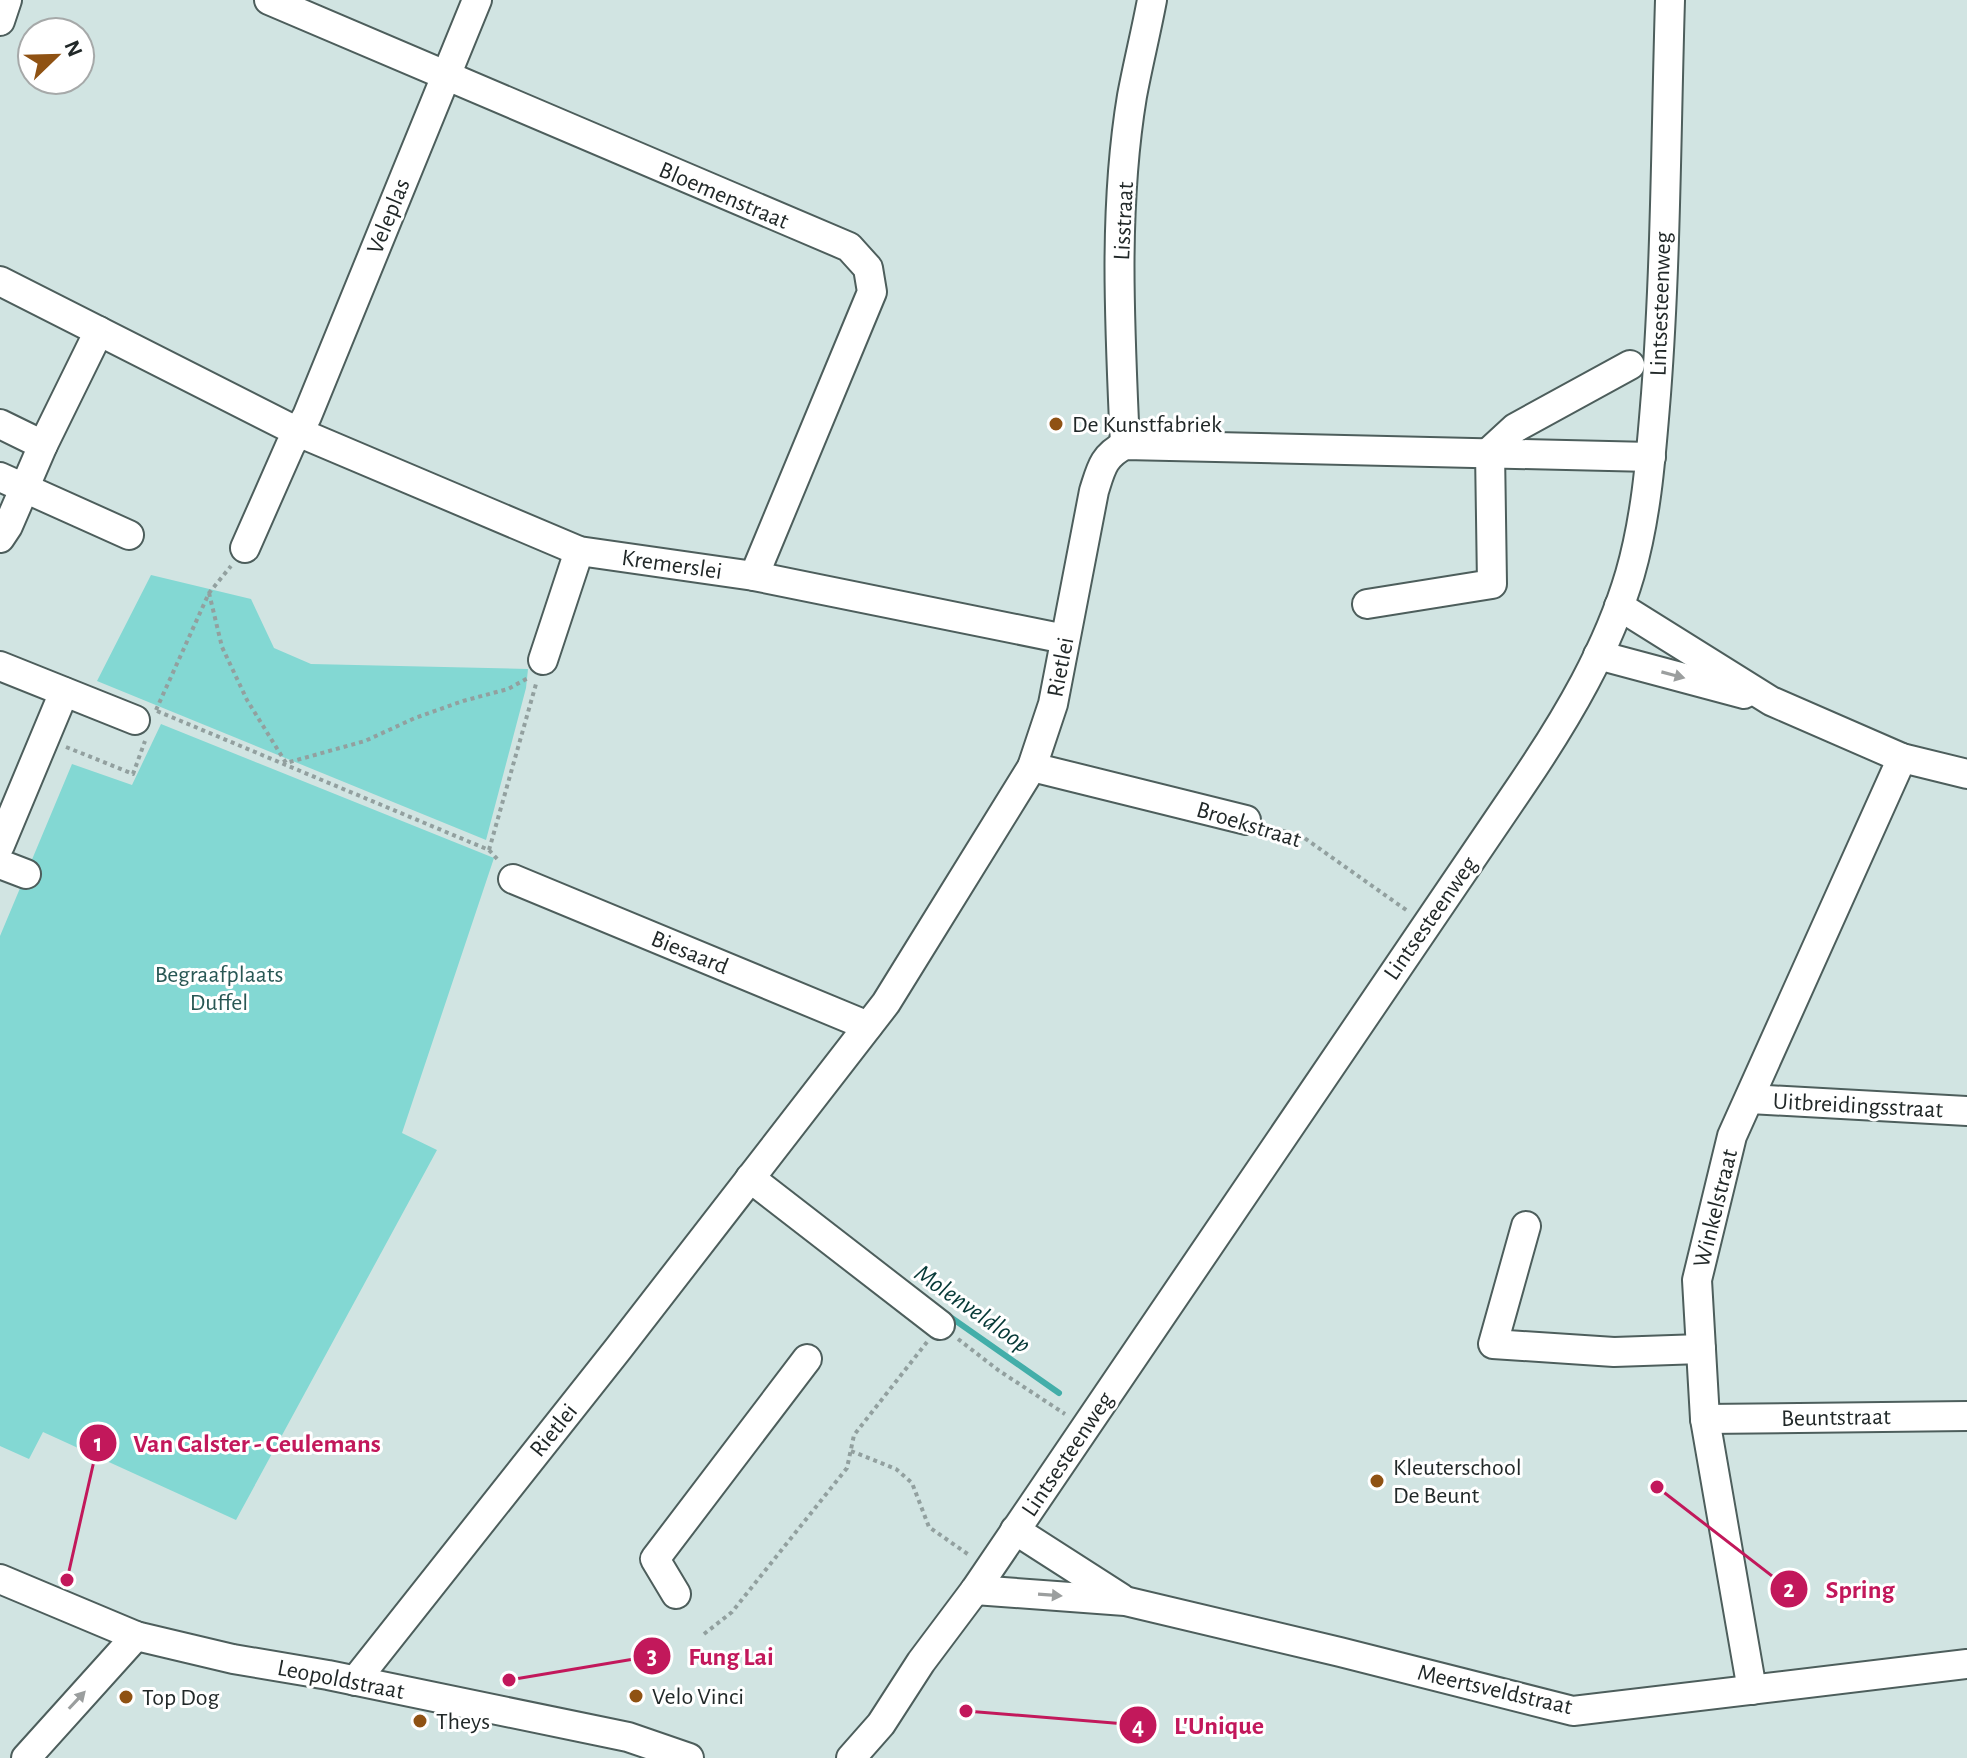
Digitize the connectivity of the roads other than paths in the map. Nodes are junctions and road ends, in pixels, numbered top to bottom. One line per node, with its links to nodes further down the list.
1 (7, 0): 6 (street)
2 (269, 0): 7 (street, Bloemenstraat)
3 (477, 0): 7 (street, Veleplas)
4 (1152, 0): 14 (street, Lisstraat)
5 (1670, 0): 16 (street, Lintsesteenweg)
6 (0, 21)
7 (444, 77): 12 (street, Veleplas); 22 (street, Bloemenstraat)
8 (0, 281): 9 (street, Kremerslei)
9 (99, 331): 12 (street, Kremerslei); 13 (street)
10 (1630, 365): 15 (street)
11 (0, 424): 13 (street)
12 (298, 432): 20 (street); 21 (street, Kremerslei)
13 (43, 445): 17 (street)
14 (1125, 445): 15 (street); 25 (street, Rietlei)
15 (1490, 451): 16 (street); 23 (street)
16 (1651, 457): 24 (street, Lintsesteenweg)
17 (12, 482): 18 (street); 19 (street)
18 (129, 535)
19 (0, 538)
20 (245, 548)
21 (579, 551): 22 (street, Kremerslei); 27 (street)
22 (754, 576): 25 (street, Kremerslei)
23 (1367, 604)
24 (1619, 606): 26 (street, Lintsesteenweg); 30 (street)
25 (1065, 639): 33 (street, Rietlei)
26 (1598, 655): 30 (street, one-way to 30); 48 (street, Lintsesteenweg)
27 (543, 660)
28 (0, 666): 29 (street)
29 (64, 692): 31 (street); 36 (street)
30 (1771, 701): 32 (street)
31 (147, 722)
32 (1902, 758): 34 (street); 39 (street, Winkelstraat)
33 (1032, 767): 35 (street, Broekstraat); 38 (street, Rietlei)
34 (1967, 774)
35 (1246, 820)
36 (0, 845)
37 (513, 879): 38 (street, Biesaard)
38 (868, 1026): 41 (street, Rietlei)
39 (1750, 1099): 40 (street, Uitbreidingsstraat); 44 (street, Winkelstraat)
40 (1967, 1111)
41 (750, 1178): 43 (street); 55 (street, Rietlei)
42 (1526, 1226): 44 (street)
43 (940, 1325)
44 (1701, 1349): 47 (street, Winkelstraat)
45 (807, 1359): 51 (street)
46 (1967, 1416): 47 (street, Beuntstraat)
47 (1705, 1419): 56 (street, Winkelstraat)
48 (1015, 1530): 50 (street, Lintsesteenweg); 52 (street, Meertsveldstraat)
49 (0, 1579): 53 (street, Leopoldstraat)
50 (982, 1579): 52 (street, Meertsveldstraat, one-way to 52); 57 (street, Lintsesteenweg)
51 (676, 1594)
52 (1125, 1601): 56 (street, Meertsveldstraat)
53 (136, 1636): 55 (street, Leopoldstraat); 58 (street, one-way to 53)
54 (1967, 1664): 56 (street, Meertsveldstraat)
55 (355, 1681): 59 (street, Leopoldstraat)
56 (1752, 1690)
57 (881, 1724): 60 (street); 61 (street)
58 (26, 1758)
59 (689, 1758)
60 (851, 1758)
61 (869, 1758)

